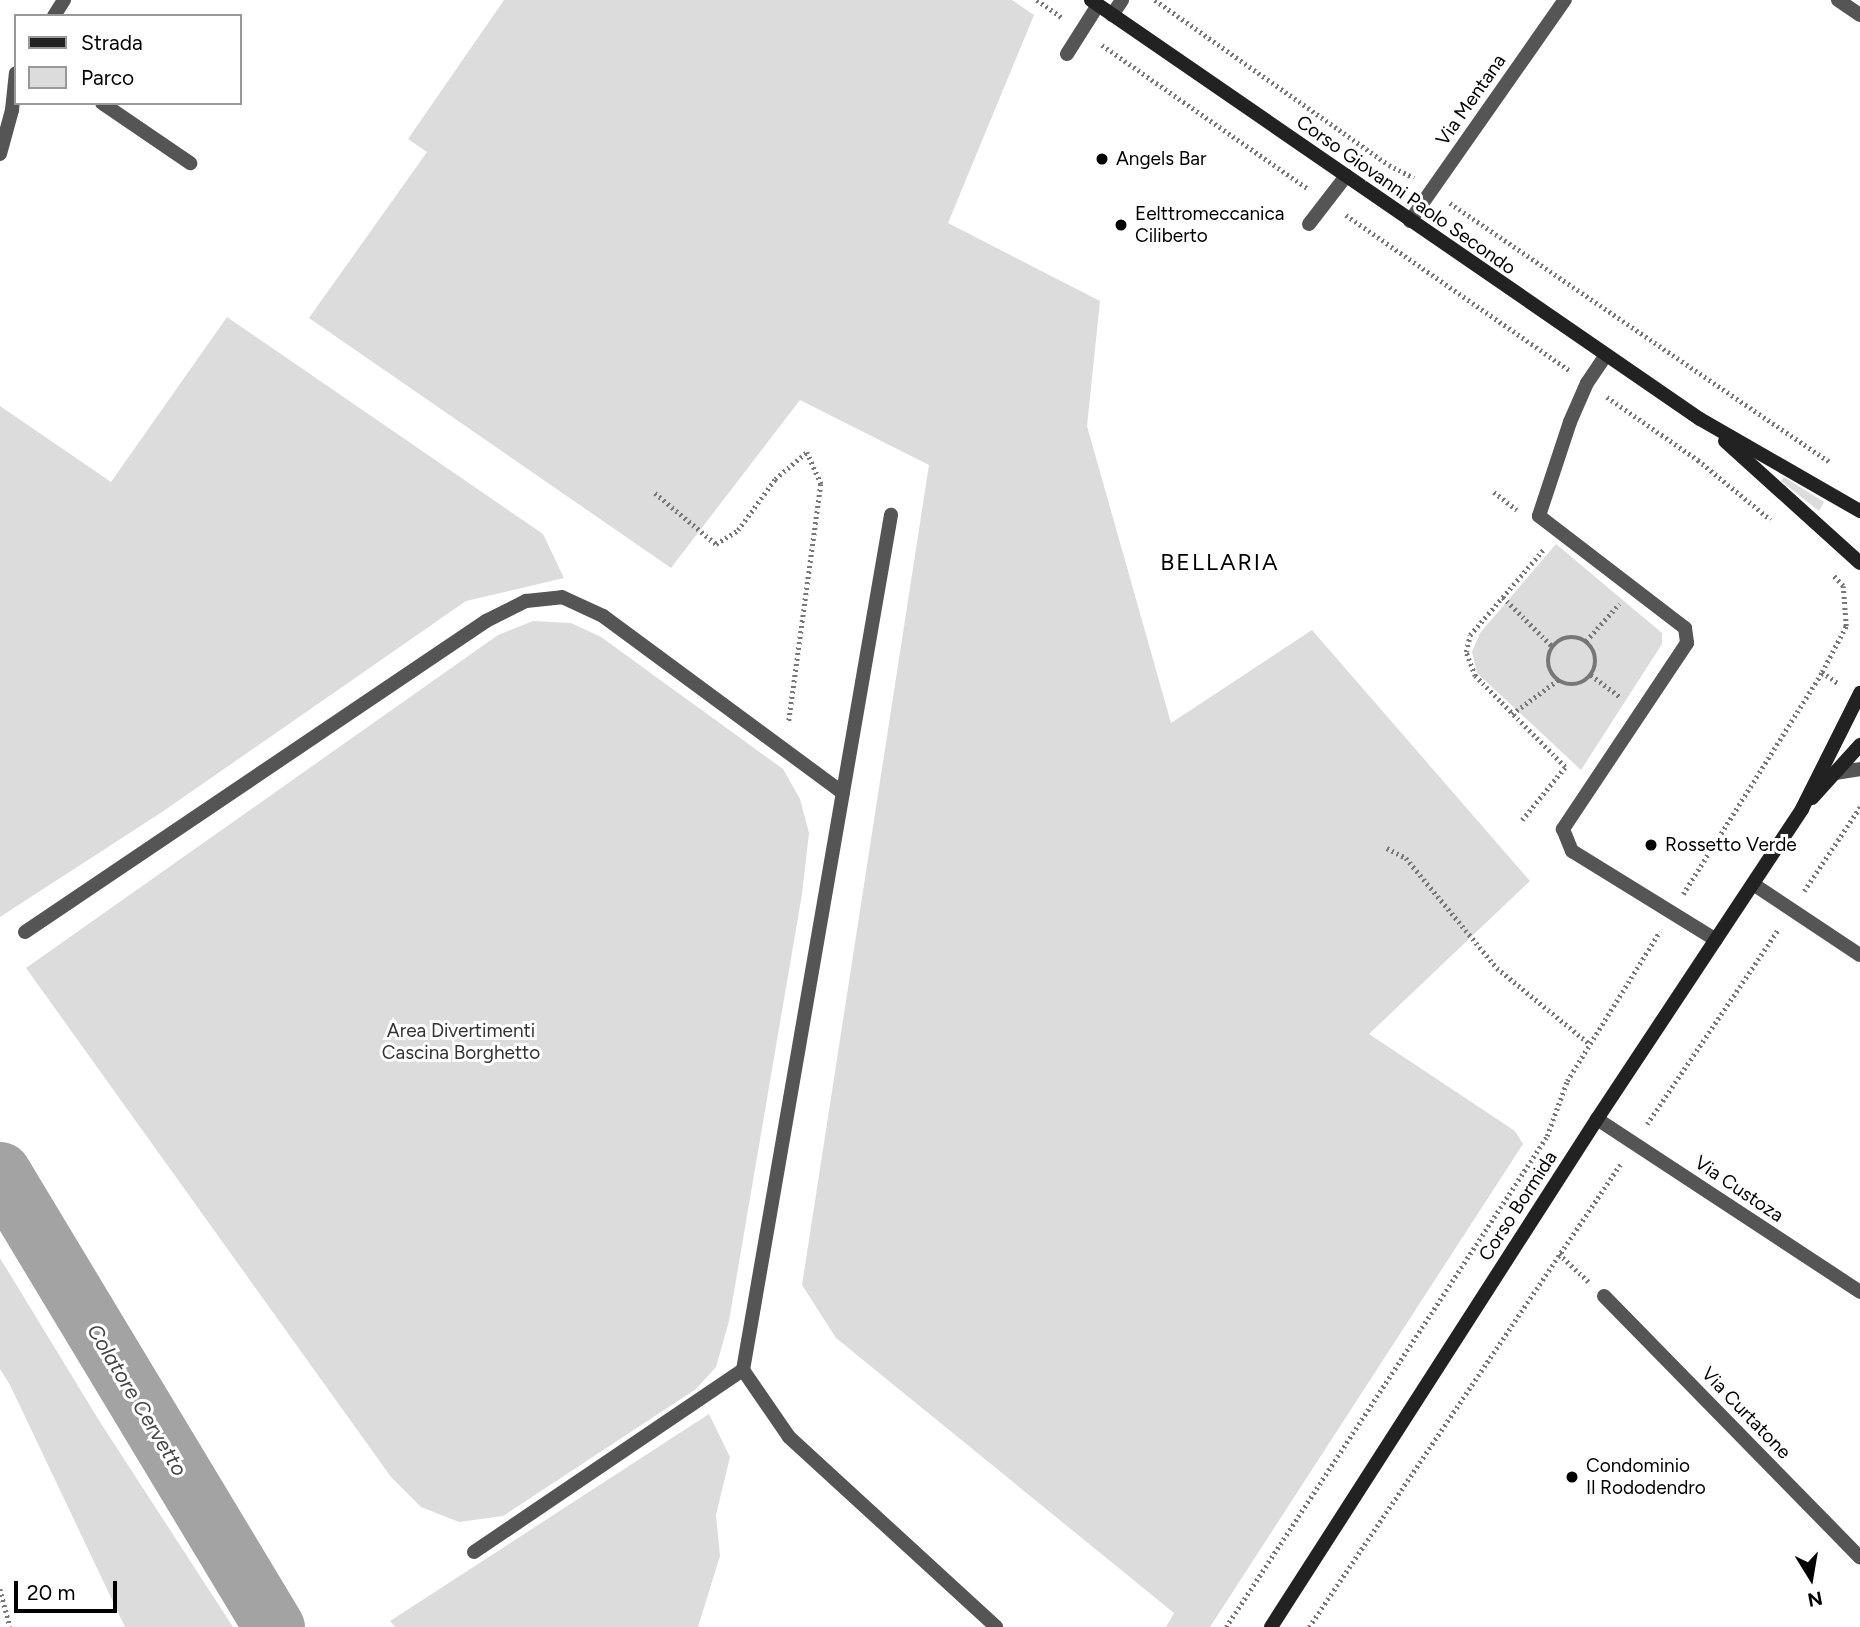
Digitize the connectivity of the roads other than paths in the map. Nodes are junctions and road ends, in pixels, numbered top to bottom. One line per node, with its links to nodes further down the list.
1 (1122, 0): 5 (street)
2 (1565, 0): 13 (street, Via Mentana)
3 (1838, 0): 6 (street)
4 (1095, 3): 5 (main road, Corso Giovanni Paolo Secondo); 7 (street)
5 (1112, 15): 12 (main road, Corso Giovanni Paolo Secondo)
6 (1860, 15)
7 (1067, 54)
8 (14, 92): 10 (street)
9 (105, 105): 11 (street)
10 (0, 154)
11 (190, 163)
12 (1346, 176): 13 (main road, Corso Giovanni Paolo Secondo); 14 (street)
13 (1409, 221): 15 (main road, Corso Giovanni Paolo Secondo)
14 (1309, 224)
15 (1606, 355): 16 (main road, Corso Giovanni Paolo Secondo); 28 (street)
16 (1700, 419): 17 (main road, Corso Giovanni Paolo Secondo); 19 (main road, Corso Giovanni Paolo Secondo)
17 (1860, 512)
18 (891, 515): 24 (street)
19 (1860, 563)
20 (1860, 693): 25 (main road, Corso Bormida)
21 (1860, 745): 23 (main road, Corso Bormida)
22 (1860, 769): 23 (street)
23 (1835, 773): 25 (main road, Corso Bormida)
24 (843, 793): 27 (street); 33 (street)
25 (1802, 809): 26 (main road, Corso Bormida)
26 (1753, 884): 28 (main road, Corso Bormida); 29 (street)
27 (25, 932)
28 (1716, 940): 30 (main road, Corso Bormida)
29 (1860, 955)
30 (1597, 1119): 31 (street, Via Custoza); 37 (main road, Corso Bormida)
31 (1860, 1292)
32 (1604, 1296): 35 (street, Via Curtatone)
33 (743, 1370): 34 (street); 36 (street)
34 (474, 1552)
35 (1860, 1557)
36 (996, 1627)
37 (1271, 1627)

